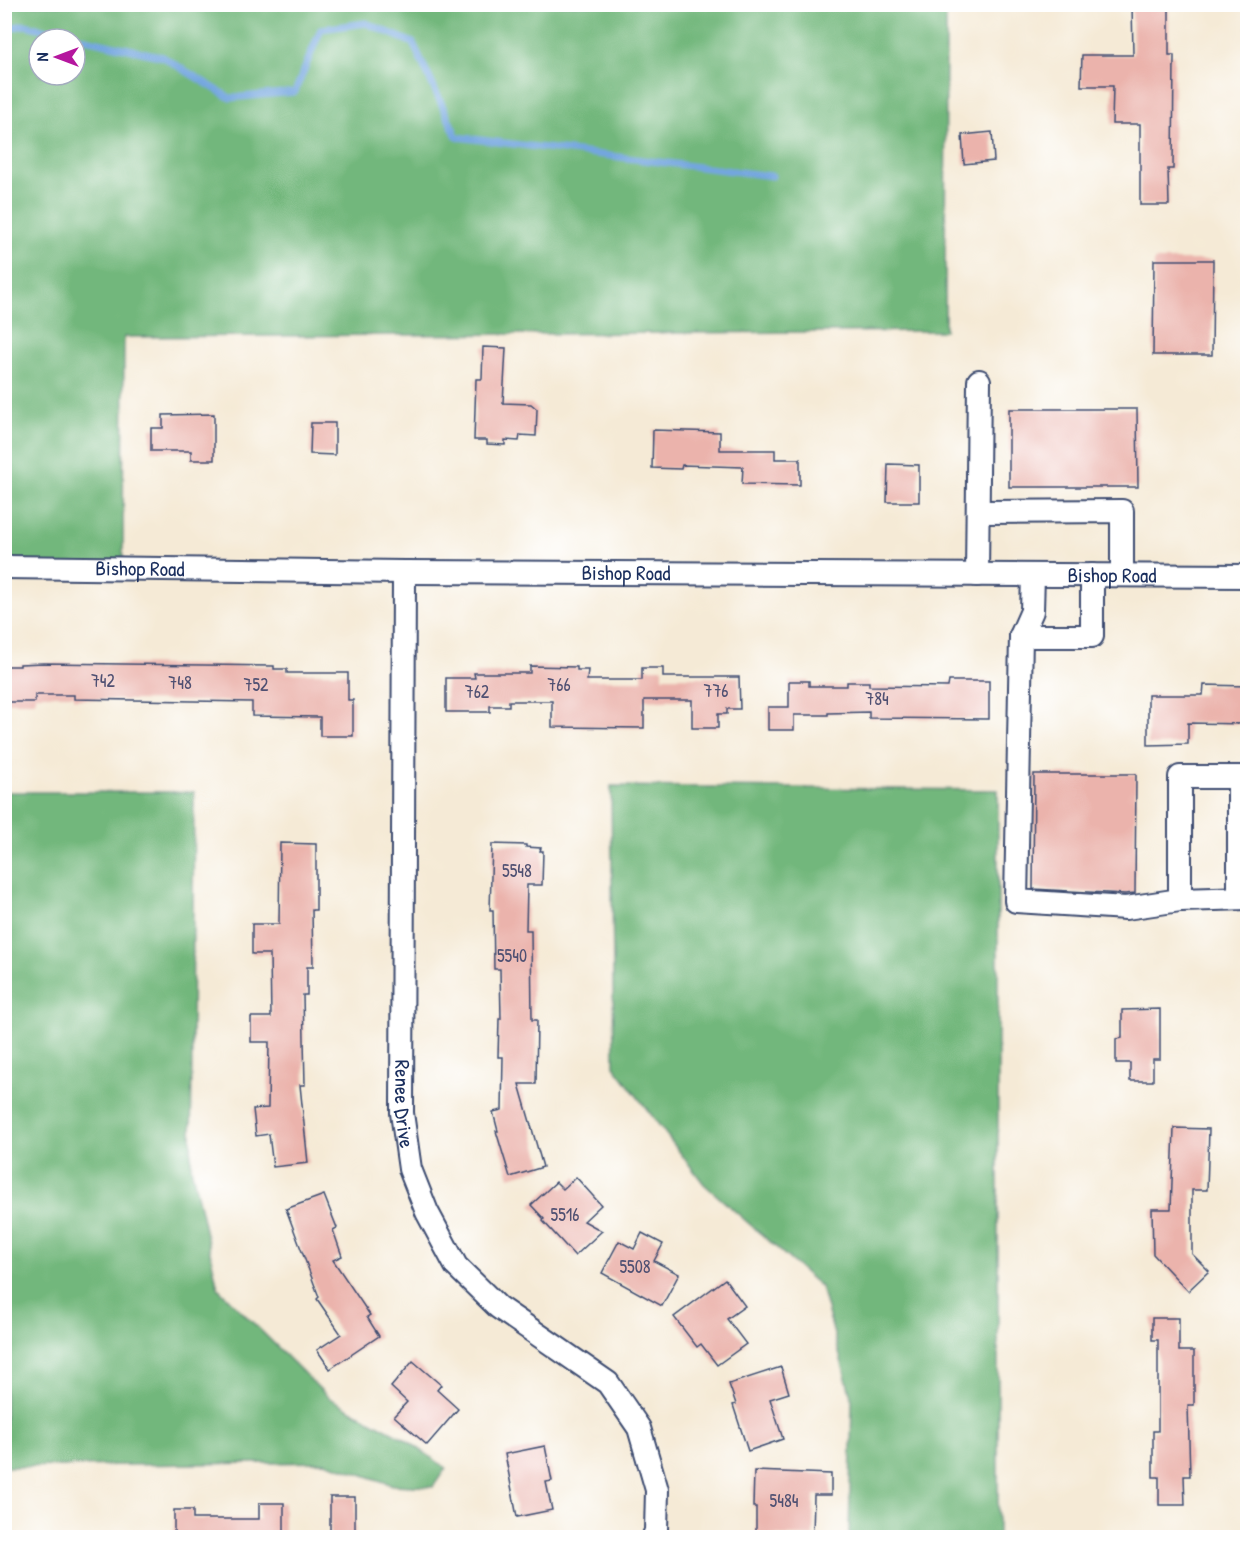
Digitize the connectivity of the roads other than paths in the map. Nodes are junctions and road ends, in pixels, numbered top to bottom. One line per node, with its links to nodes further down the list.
1 (979, 381): 2 (street)
2 (978, 513): 5 (street); 8 (street)
3 (4, 567): 4 (street, Bishop Road)
4 (404, 572): 5 (street, Bishop Road); 14 (street, Renee Drive)
5 (977, 575): 6 (street, Bishop Road)
6 (1033, 575): 7 (street, Bishop Road); 10 (street)
7 (1092, 575): 8 (street, Bishop Road); 10 (street)
8 (1122, 575): 9 (street, Bishop Road)
9 (1248, 576)
10 (1021, 636): 13 (street)
11 (1243, 777): 12 (street); 13 (street)
12 (1243, 898): 13 (street)
13 (1180, 900)
14 (653, 1538)

